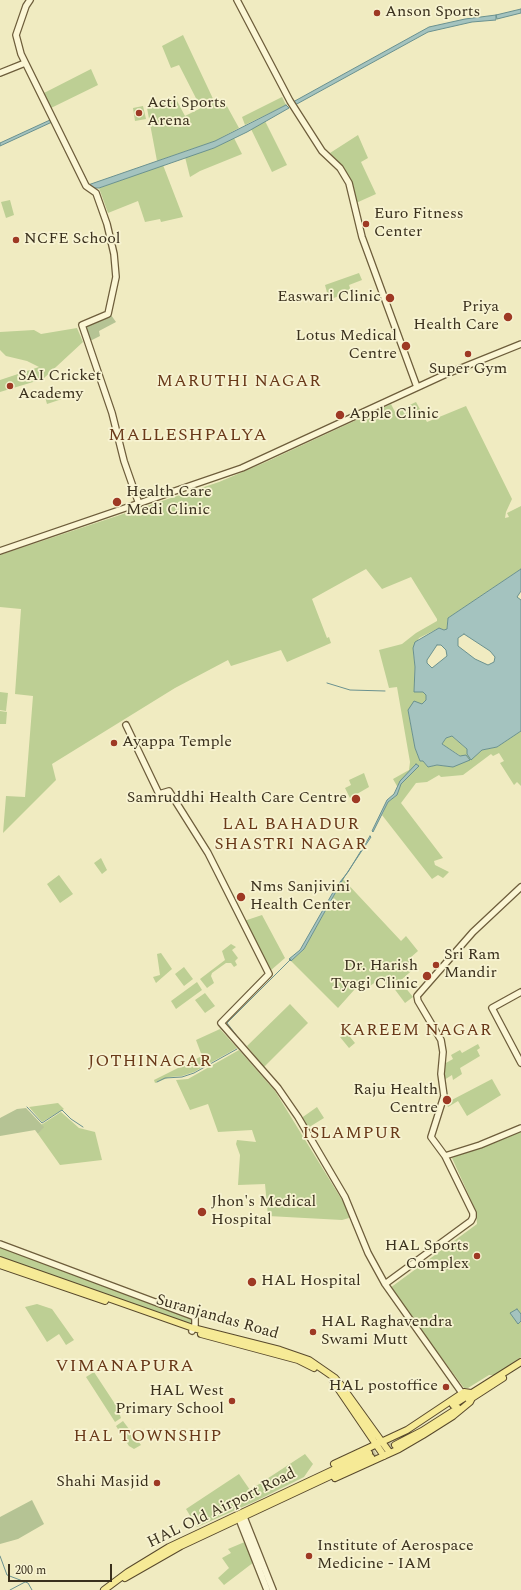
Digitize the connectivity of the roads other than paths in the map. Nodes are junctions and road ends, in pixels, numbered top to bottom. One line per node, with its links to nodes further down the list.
1 (30, 0): 3 (street)
2 (237, 0): 6 (street)
3 (25, 63): 4 (street); 7 (street)
4 (0, 73)
5 (521, 344): 6 (street)
6 (416, 387): 7 (street)
7 (139, 504): 8 (street)
8 (0, 551)
9 (126, 725): 18 (street)
10 (521, 887): 14 (street)
11 (521, 992): 12 (street)
12 (521, 1063)
13 (521, 1128): 14 (street)
14 (445, 1156): 18 (street)
15 (0, 1244): 19 (street)
16 (0, 1260): 19 (main road, Suranjandas Road)
17 (0, 1265): 19 (main road, Suranjandas Road)
18 (385, 1284): 22 (street)
19 (192, 1329): 24 (main road, Suranjandas Road)
20 (521, 1362): 23 (main road)
21 (521, 1366): 23 (main road)
22 (462, 1394): 23 (main road); 24 (main road)
23 (472, 1396): 25 (main road); 26 (main road)
24 (380, 1443): 26 (main road, Suranjandas Road); 28 (main road, Suranjandas Road); 29 (main road)
25 (394, 1443)
26 (390, 1453): 28 (main road)
27 (370, 1455): 29 (main road)
28 (384, 1456): 29 (main road)
29 (315, 1481): 30 (main road, HAL Old Airport Road); 31 (main road, HAL Old Airport Road)
30 (242, 1518): 31 (main road, HAL Old Airport Road); 34 (street); 35 (street)
31 (117, 1581): 32 (main road, HAL Old Airport Road); 33 (main road, HAL Old Airport Road)
32 (104, 1590)
33 (110, 1590)
34 (267, 1590)
35 (273, 1590)

